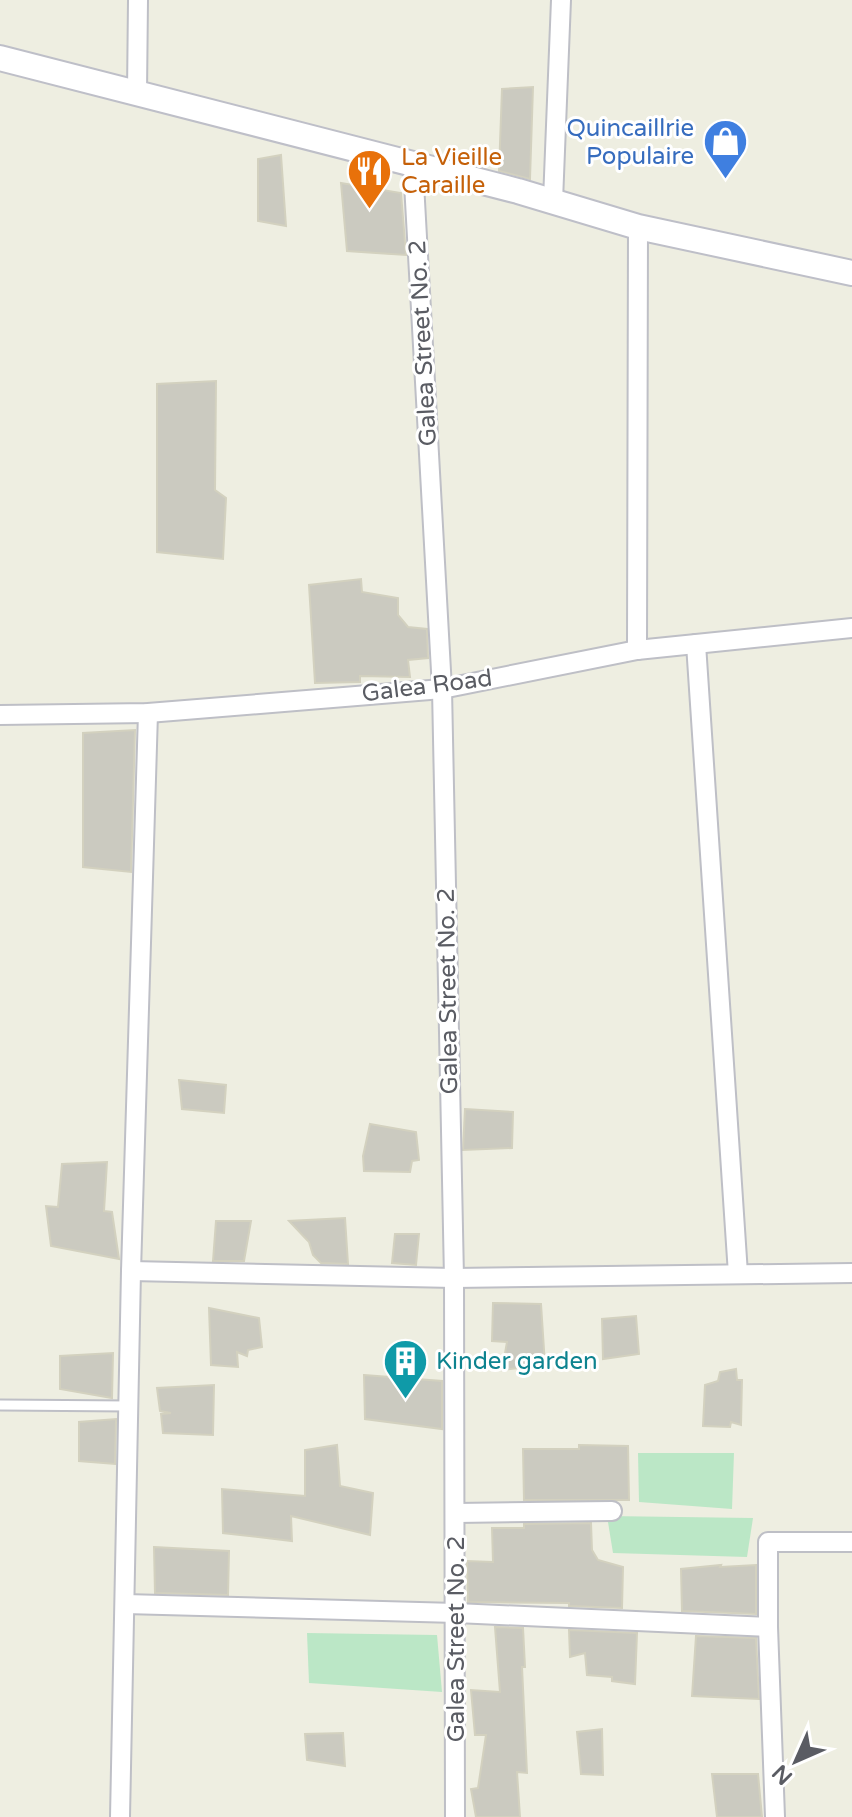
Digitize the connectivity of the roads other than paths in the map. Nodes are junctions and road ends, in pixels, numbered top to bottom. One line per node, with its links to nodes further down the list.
1 (138, 0): 4 (street)
2 (561, 0): 6 (street)
3 (0, 58): 4 (street)
4 (137, 93): 5 (street)
5 (413, 165): 6 (street); 12 (street, Galea Street No. 2)
6 (553, 201): 7 (street)
7 (638, 227): 8 (street); 11 (street)
8 (852, 273)
9 (852, 628): 10 (street, Galea Road)
10 (696, 644): 11 (street, Galea Road); 17 (street)
11 (637, 650): 12 (street, Galea Road)
12 (442, 689): 13 (street, Galea Road); 18 (street, Galea Street No. 2)
13 (148, 713): 14 (street, Galea Road); 15 (street)
14 (0, 715)
15 (131, 1271): 18 (street); 20 (street)
16 (852, 1273): 17 (street)
17 (738, 1274): 18 (street)
18 (454, 1278): 22 (street, Galea Street No. 2)
19 (0, 1405): 20 (lane)
20 (129, 1406): 24 (street)
21 (612, 1511): 22 (street)
22 (456, 1513): 25 (street, Galea Street No. 2)
23 (852, 1542): 26 (street)
24 (125, 1604): 25 (street); 27 (street)
25 (456, 1613): 26 (street); 28 (street, Galea Street No. 2)
26 (768, 1627): 29 (street)
27 (120, 1817)
28 (455, 1817)
29 (775, 1817)

